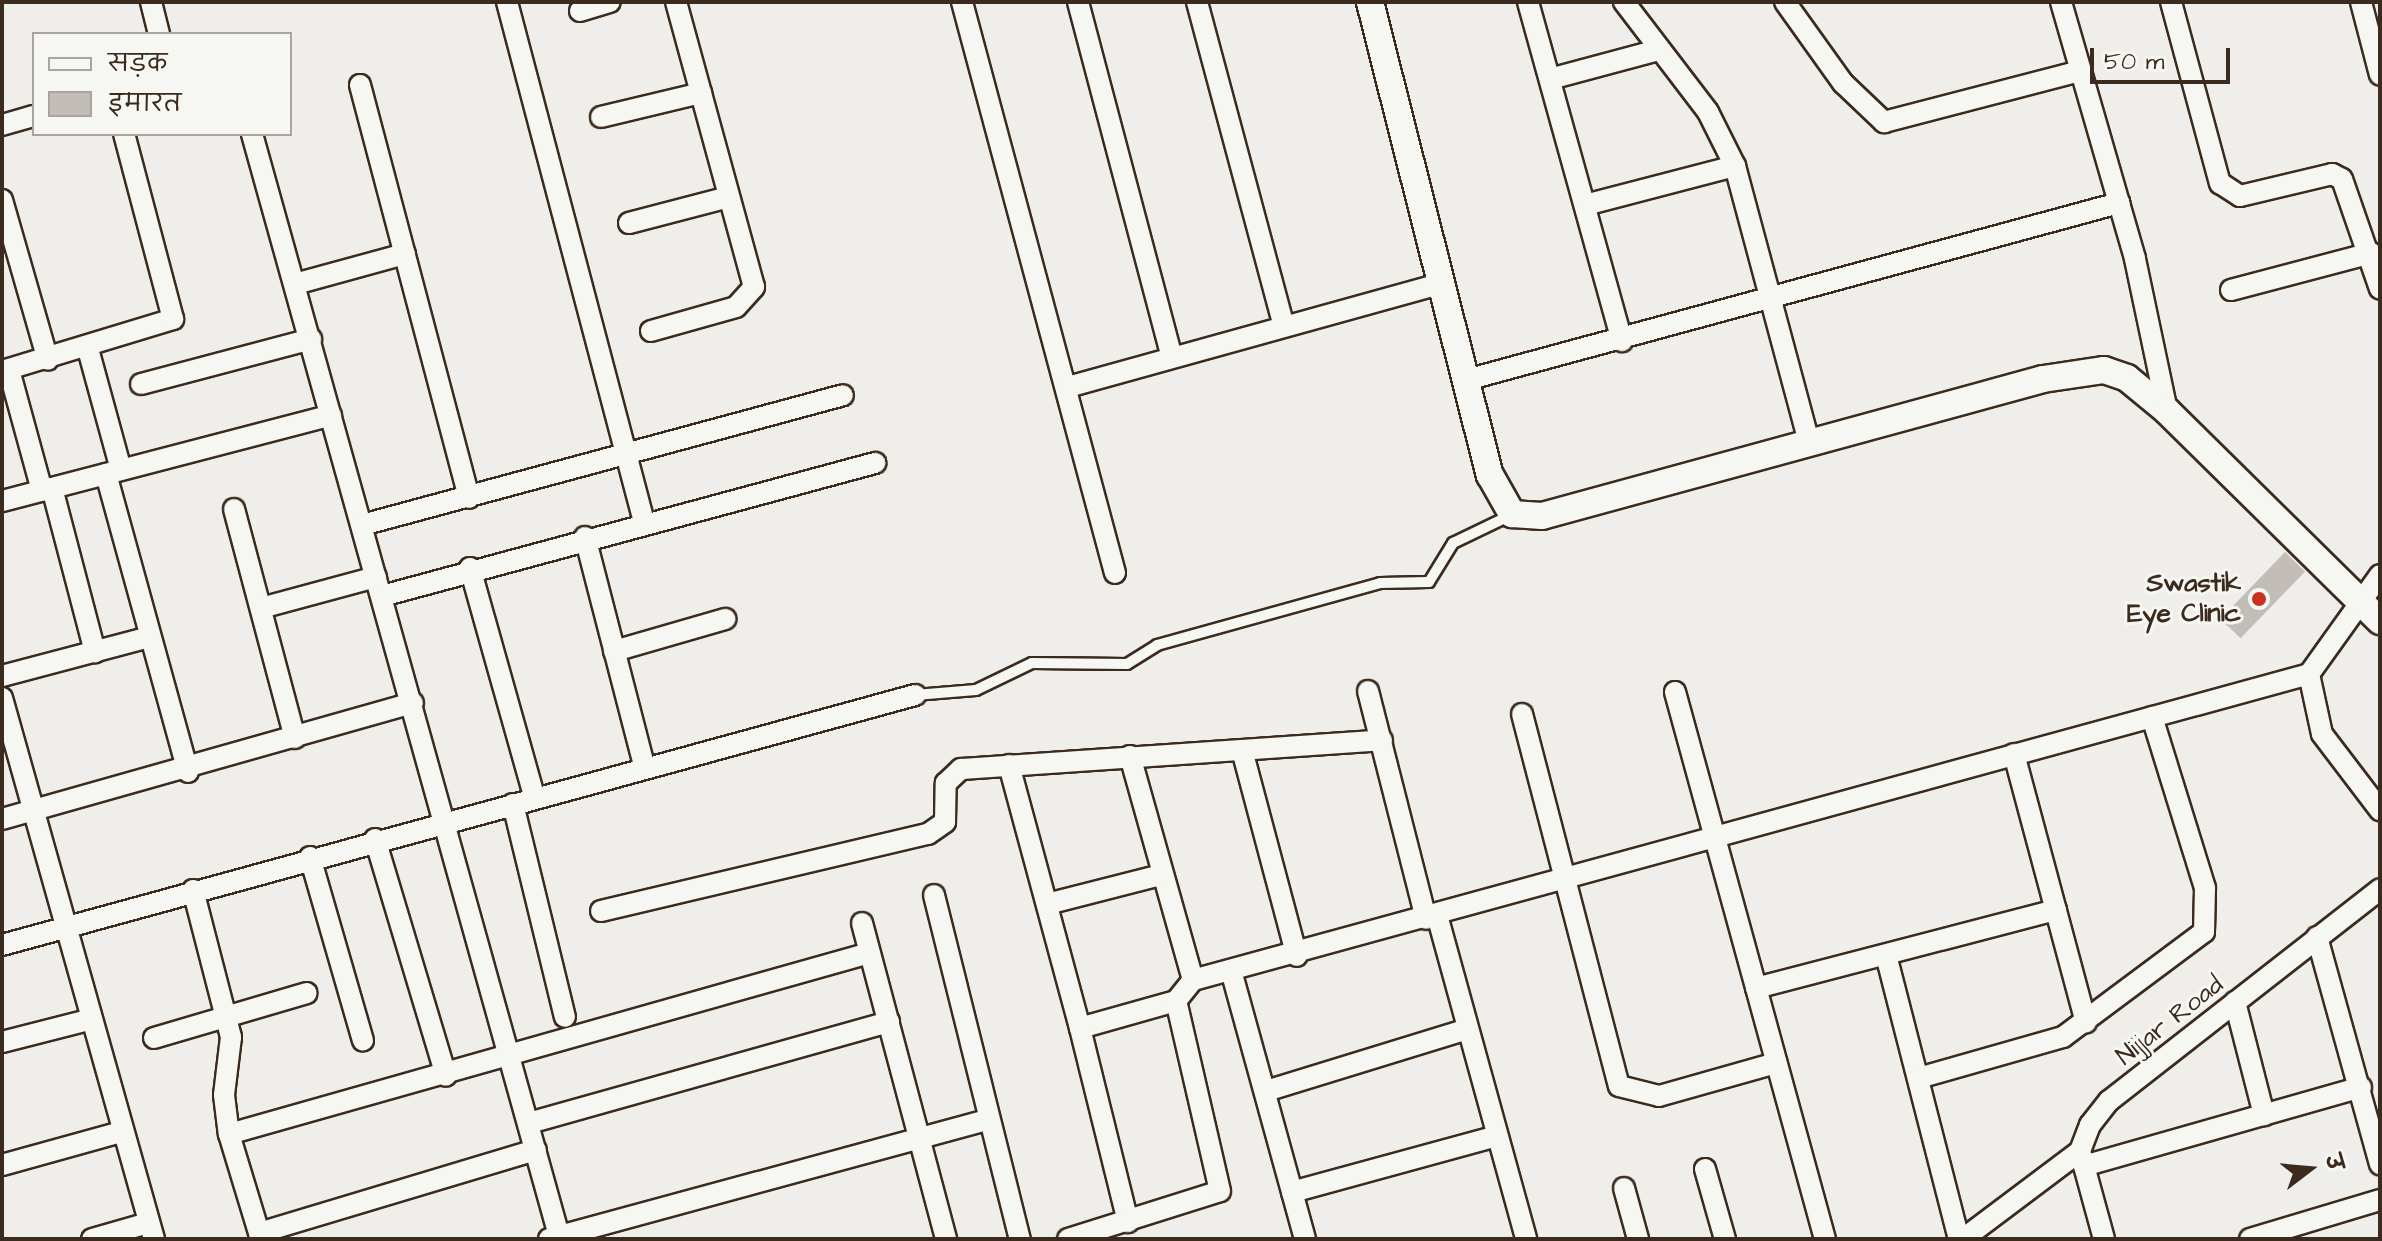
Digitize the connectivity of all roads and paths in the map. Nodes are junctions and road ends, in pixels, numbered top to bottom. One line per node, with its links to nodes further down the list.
1 (151, 2): 16 (street)
2 (507, 2): 56 (street)
3 (610, 2): 15 (street)
4 (676, 2): 22 (street)
5 (962, 2): 51 (street)
6 (1078, 2): 46 (street)
7 (1197, 2): 41 (street)
8 (1370, 2): 36 (street)
9 (1528, 2): 20 (street)
10 (1624, 2): 17 (street)
11 (2061, 2): 18 (street)
12 (2171, 2): 34 (street)
13 (2361, 2): 19 (street)
14 (1793, 4): 18 (street)
15 (580, 11)
16 (158, 32)
17 (1658, 50): 20 (street); 28 (street)
18 (2080, 71): 31 (street)
19 (2380, 75)
20 (1550, 79): 32 (street)
21 (360, 85): 35 (street)
22 (701, 93): 24 (street); 29 (street)
23 (32, 117): 25 (street)
24 (601, 117)
25 (2, 125)
26 (125, 136): 45 (street)
27 (253, 136): 37 (street)
28 (1735, 166): 32 (street); 40 (street)
29 (729, 197): 33 (street); 42 (street)
30 (2, 200): 47 (street)
31 (2119, 203): 40 (street); 53 (street)
32 (1589, 204): 44 (street)
33 (629, 223)
34 (2371, 253): 38 (street); 39 (street)
35 (405, 254): 37 (street); 60 (street)
36 (1443, 283): 41 (street); 49 (street)
37 (295, 284): 43 (street)
38 (2380, 289)
39 (2231, 290)
40 (1773, 299): 44 (street); 55 (street)
41 (1284, 326): 46 (street)
42 (651, 331)
43 (311, 339): 50 (street); 54 (street)
44 (1622, 341): 49 (street)
45 (88, 349): 47 (street); 58 (street)
46 (1172, 357): 51 (street)
47 (48, 360): 48 (street)
48 (5, 370): 59 (street)
49 (1466, 380): 63 (street)
50 (141, 384)
51 (1068, 387): 68 (street)
52 (843, 395): 56 (street)
53 (2167, 411): 55 (street); 72 (street)
54 (331, 415): 58 (street); 65 (street)
55 (1809, 443): 63 (street)
56 (625, 459): 60 (street); 64 (street)
57 (875, 463): 64 (street)
58 (114, 472): 59 (street); 74 (street)
59 (47, 490): 61 (street); 76 (street)
60 (469, 498): 65 (street)
61 (2, 501)
62 (234, 509): 71 (street)
63 (1512, 514): 81 (lane)
64 (644, 522): 66 (street)
65 (362, 525): 70 (street)
66 (585, 537): 67 (street); 75 (street)
67 (470, 568): 70 (street); 94 (street)
68 (1115, 573)
69 (2380, 575): 72 (street)
70 (379, 586): 71 (street); 83 (street)
71 (261, 608): 86 (street)
72 (2372, 613): 77 (street)
73 (725, 619): 75 (street)
74 (150, 637): 76 (street); 93 (street)
75 (614, 651): 91 (street)
76 (95, 652): 78 (street)
77 (2309, 674): 85 (street); 96 (street)
78 (2, 676)
79 (1368, 691): 87 (street)
80 (1675, 692): 100 (street)
81 (915, 695): 91 (street)
82 (2, 698): 97 (street)
83 (413, 703): 86 (street); 99 (street)
84 (1522, 714): 104 (street)
85 (2152, 717): 89 (street); 129 (street)
86 (295, 738): 93 (street)
87 (1382, 740): 88 (street); 111 (street)
88 (1242, 750): 90 (street); 118 (street)
89 (2014, 754): 100 (street); 109 (street)
90 (1130, 756): 92 (street); 103 (street)
91 (644, 765): 94 (street)
92 (1009, 765): 108 (street); 110 (street)
93 (188, 772): 97 (street)
94 (534, 796): 95 (street)
95 (513, 804): 99 (street); 126 (street)
96 (2380, 810)
97 (31, 812): 98 (street); 113 (street)
98 (2, 819)
99 (444, 823): 101 (street); 135 (street)
100 (1716, 837): 104 (street); 121 (street)
101 (375, 839): 102 (street); 137 (street)
102 (310, 857): 106 (street); 133 (street)
103 (1161, 875): 108 (street); 120 (street)
104 (1563, 880): 111 (street); 136 (street)
105 (2380, 889): 114 (street, Nijjar Road)
106 (193, 890): 113 (street); 125 (street)
107 (934, 895): 142 (street)
108 (1047, 904): 130 (street)
109 (2056, 910): 117 (street); 129 (street)
110 (601, 911)
111 (1432, 917): 118 (street); 131 (street)
112 (862, 923): 116 (street)
113 (66, 927): 115 (street); 127 (street)
114 (2317, 937): 124 (street, Nijjar Road); 139 (street)
115 (2, 945)
116 (869, 953): 128 (street); 135 (street)
117 (1886, 955): 121 (street); 138 (street)
118 (1297, 956): 119 (street)
119 (1232, 974): 120 (street); 140 (street)
120 (1193, 980): 123 (street)
121 (1756, 988): 136 (street)
122 (307, 993): 125 (street)
123 (1176, 1001): 130 (street); 156 (street)
124 (2235, 1002): 141 (street); 149 (street, Nijjar Road)
125 (227, 1016): 132 (street); 145 (street)
126 (565, 1017)
127 (88, 1020): 134 (street); 144 (street)
128 (889, 1022): 143 (street); 147 (street)
129 (2086, 1022): 138 (street)
130 (1080, 1028): 156 (street)
131 (1468, 1029): 140 (street); 146 (street)
132 (154, 1038)
133 (363, 1041)
134 (2, 1042)
135 (510, 1055): 137 (street); 143 (street)
136 (1776, 1063): 168 (street)
137 (446, 1076): 145 (street)
138 (1919, 1078): 169 (street)
139 (2361, 1087): 141 (street); 150 (street)
140 (1266, 1091): 154 (street)
141 (2264, 1115): 149 (street)
142 (988, 1120): 147 (street); 162 (street)
143 (529, 1123): 148 (street)
144 (121, 1132): 151 (street); 157 (street)
145 (229, 1134): 158 (street)
146 (1497, 1136): 154 (street); 165 (street)
147 (922, 1138): 159 (street); 161 (street)
148 (536, 1150): 158 (street); 159 (street)
149 (2082, 1159): 169 (street); 170 (street)
150 (2380, 1164)
151 (2, 1165)
152 (1705, 1169): 167 (street)
153 (1624, 1188): 166 (street)
154 (1292, 1192): 164 (street)
155 (2380, 1200): 171 (street)
156 (1128, 1222): 163 (street)
157 (151, 1231): 160 (street)
158 (260, 1236)
159 (557, 1238)
160 (92, 1239)
161 (946, 1239)
162 (1020, 1239)
163 (1068, 1239)
164 (1305, 1239)
165 (1526, 1239)
166 (1638, 1239)
167 (1725, 1239)
168 (1825, 1239)
169 (1961, 1239)
170 (2104, 1239)
171 (2250, 1239)

